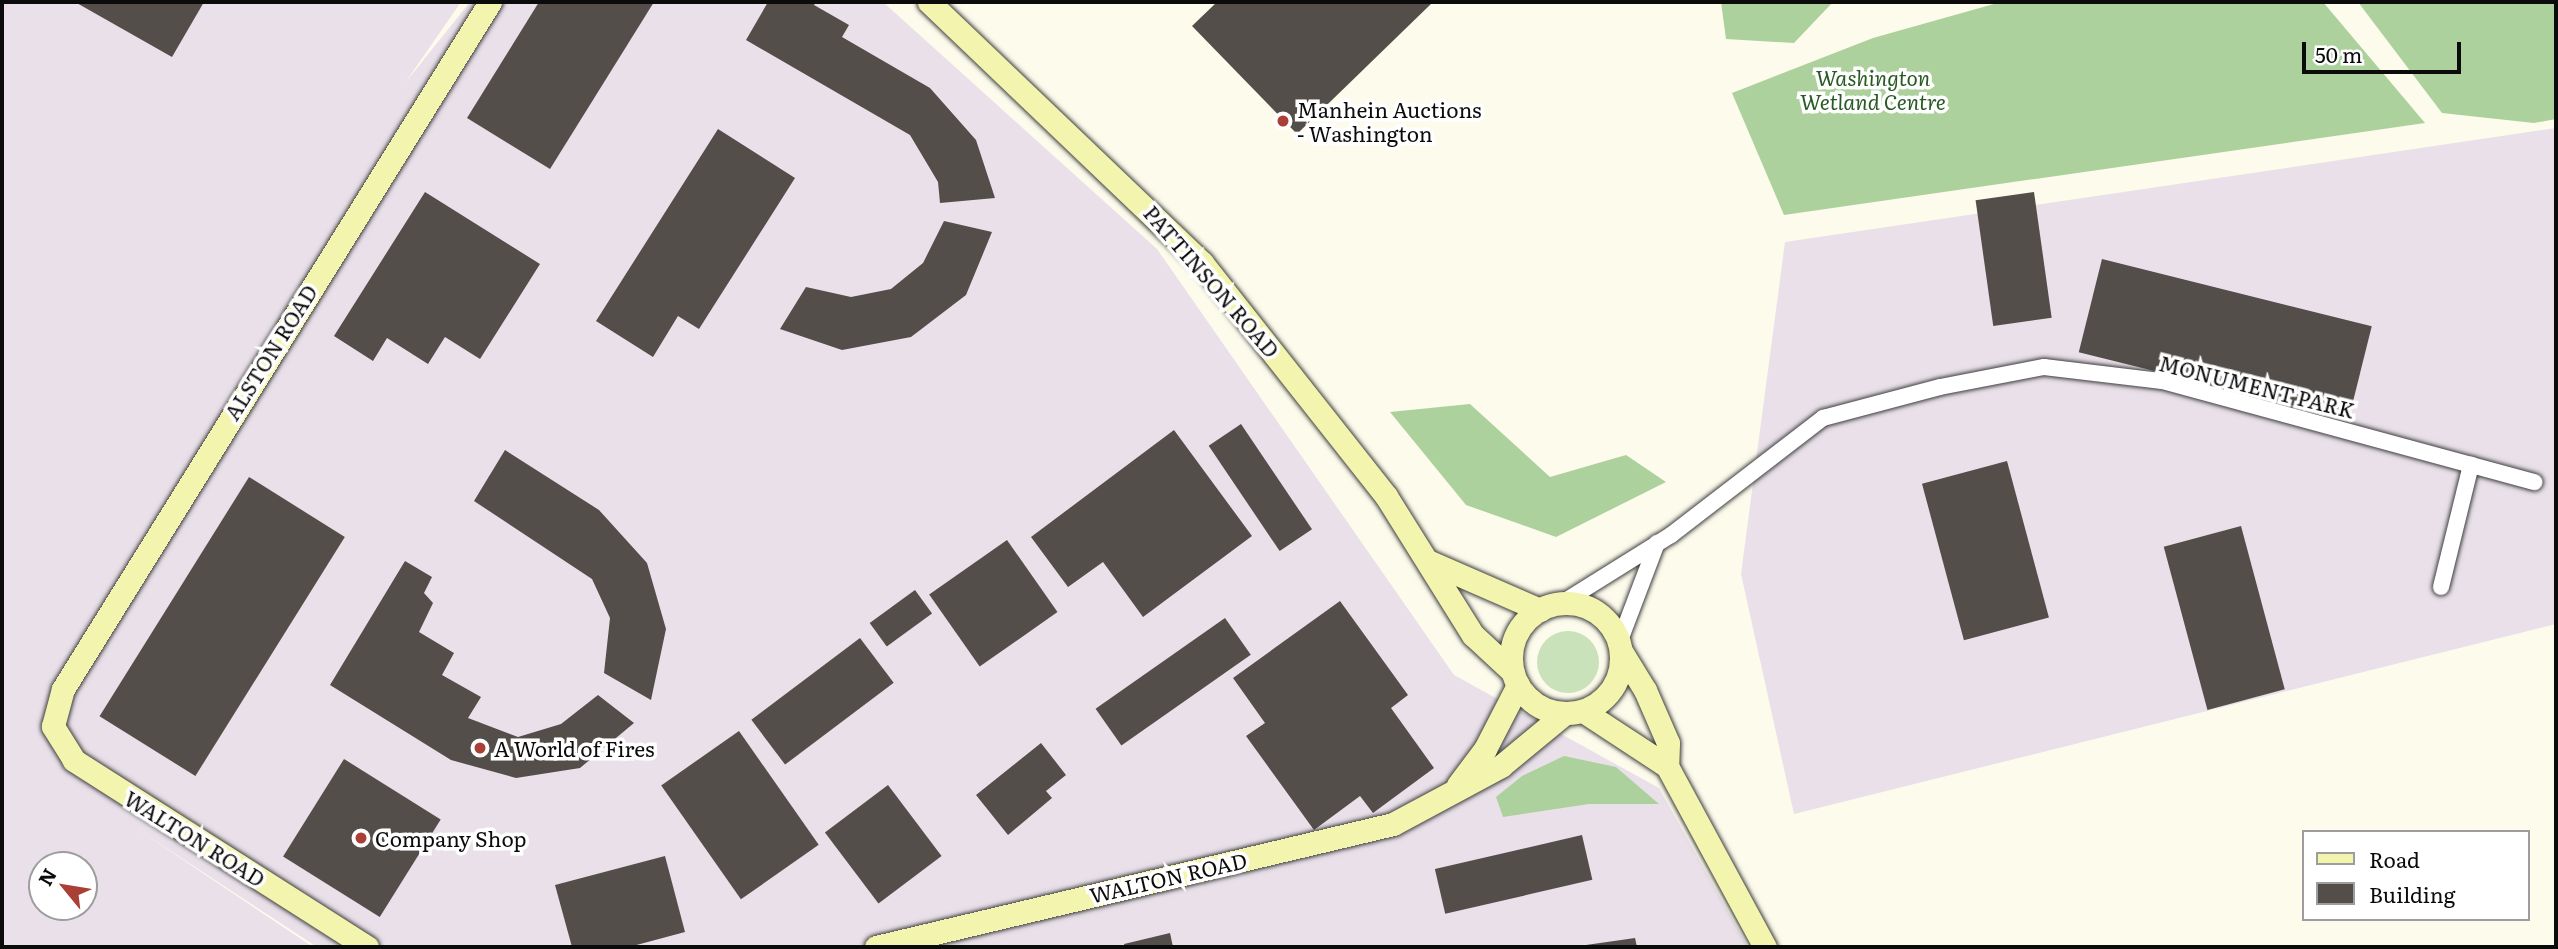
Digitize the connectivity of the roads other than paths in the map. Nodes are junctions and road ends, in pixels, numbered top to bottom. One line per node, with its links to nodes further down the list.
1 (491, 2): 12 (street, ALSTON ROAD)
2 (929, 2): 6 (street, PATTINSON ROAD)
3 (2471, 465): 4 (street, MONUMENT PARK); 5 (street, MONUMENT PARK); 7 (street)
4 (2535, 482)
5 (1657, 543): 8 (street, MONUMENT PARK); 10 (street)
6 (1430, 562): 9 (street); 11 (street, PATTINSON ROAD)
7 (2441, 587)
8 (1562, 603): 9 (street); 10 (street)
9 (1540, 610): 11 (street)
10 (1620, 647): 13 (street); 14 (street)
11 (1515, 678): 13 (street); 15 (street, WALTON ROAD)
12 (58, 707): 16 (street, WALTON ROAD)
13 (1574, 712): 14 (street); 15 (street, WALTON ROAD)
14 (1667, 766): 18 (street)
15 (1454, 790): 17 (street, WALTON ROAD)
16 (367, 947)
17 (876, 947)
18 (1765, 947)

